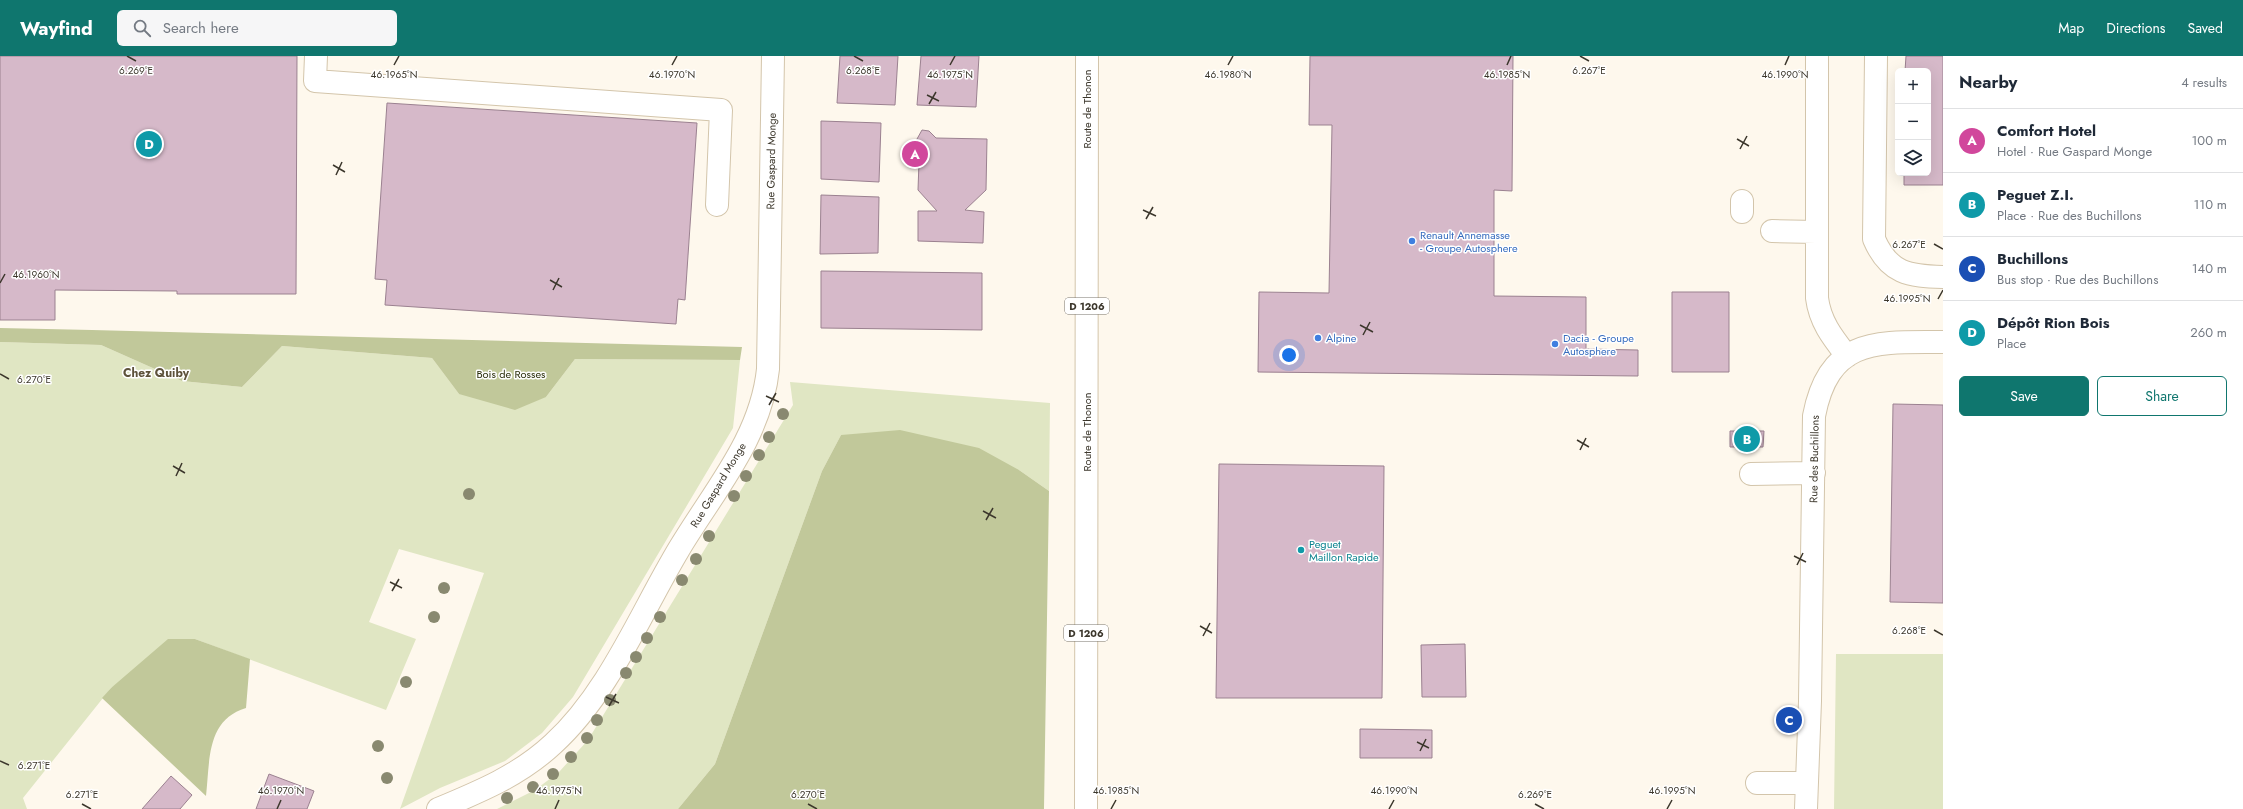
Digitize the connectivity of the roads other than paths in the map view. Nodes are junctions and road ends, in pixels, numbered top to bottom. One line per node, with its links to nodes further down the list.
1 (316, 56): 6 (street)
2 (773, 56): 16 (street, Rue Gaspard Monge)
3 (1087, 56): 17 (street, Route de Thonon / D 1206)
4 (1817, 56): 8 (street)
5 (1876, 56): 9 (street)
6 (717, 205)
7 (1772, 231): 8 (street)
8 (1816, 232): 11 (street)
9 (1943, 277)
10 (1943, 342): 11 (street, Rue des Buchillons)
11 (1847, 356): 12 (street, Rue des Buchillons)
12 (1814, 473): 13 (street); 15 (street, Rue des Buchillons)
13 (1751, 474)
14 (1757, 783): 15 (street)
15 (1806, 783): 18 (street, Rue des Buchillons)
16 (438, 809)
17 (1086, 809)
18 (1806, 809)

